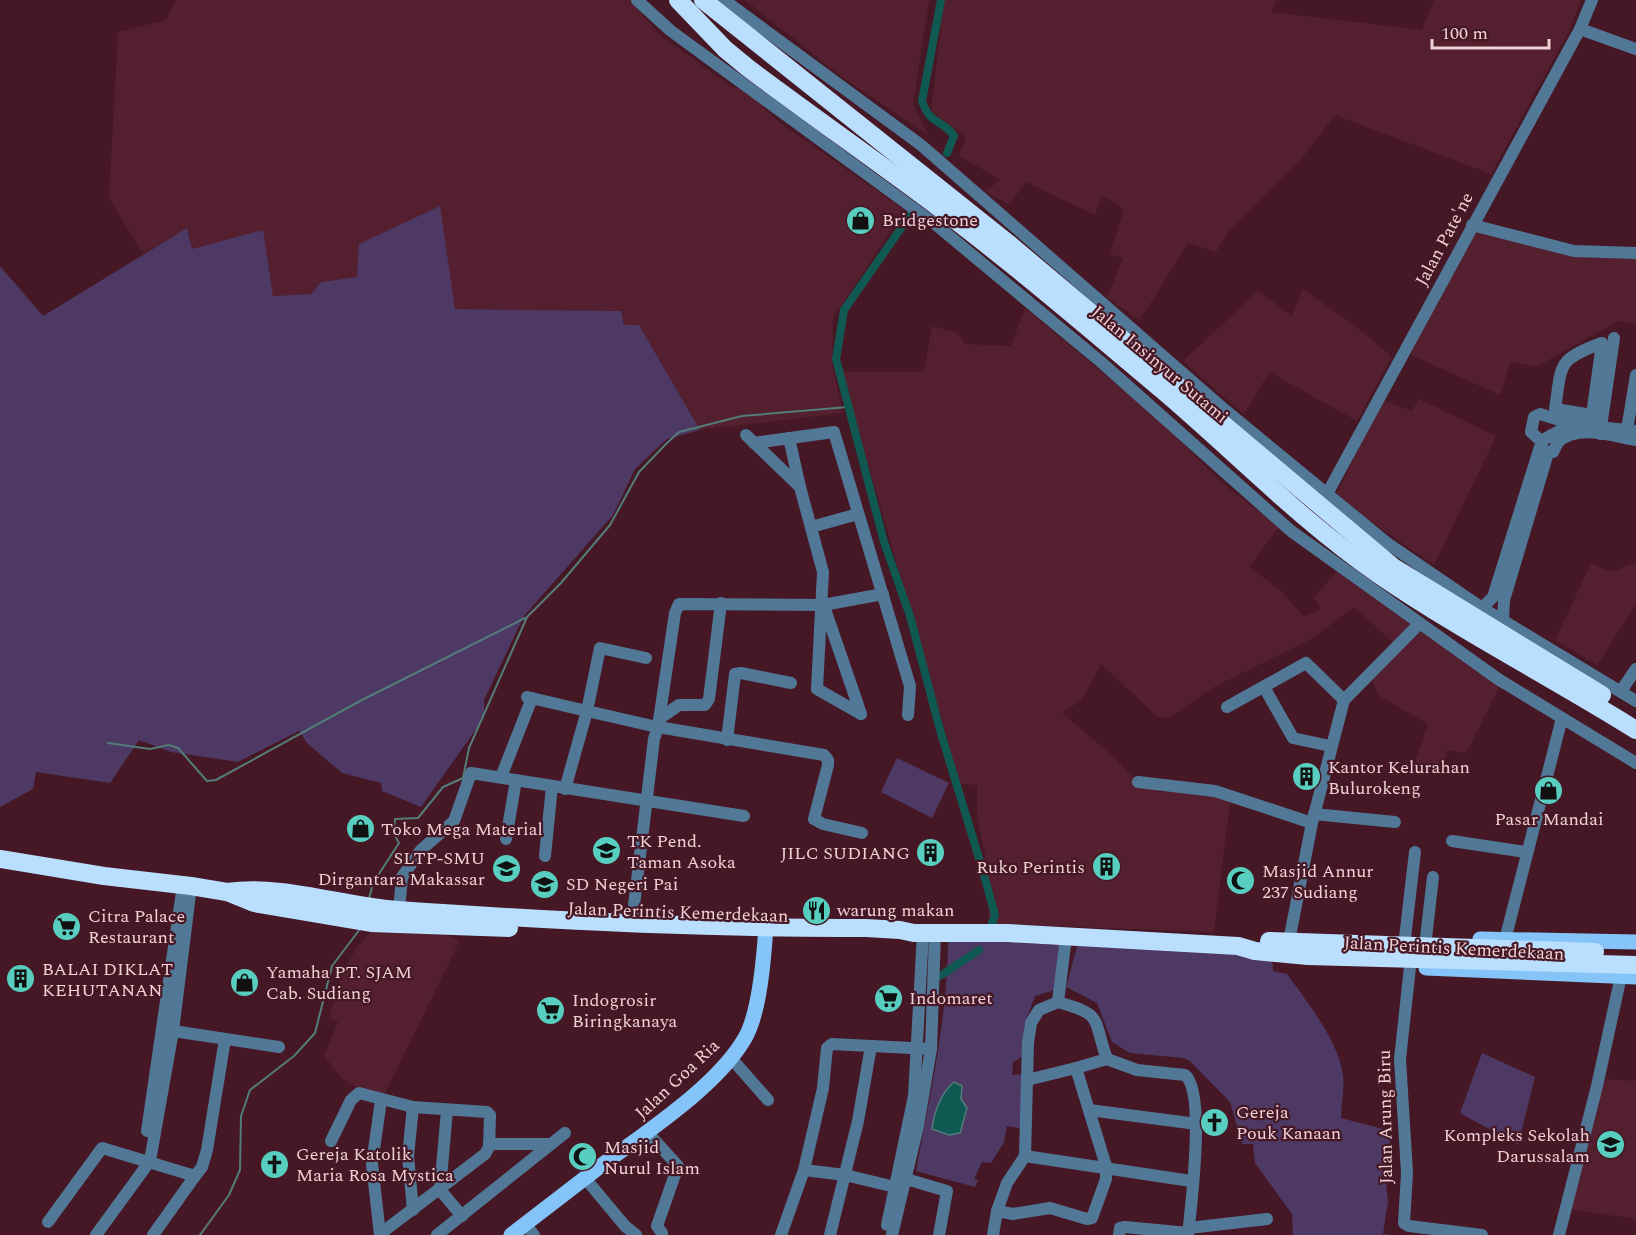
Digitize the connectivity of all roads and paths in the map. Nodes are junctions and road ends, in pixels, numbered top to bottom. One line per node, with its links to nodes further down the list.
1 (637, 0): 27 (street)
2 (678, 0): 41 (highway, Jalan Insinyur Sutami)
3 (704, 0): 38 (highway, Jalan Insinyur Sutami)
4 (724, 0): 18 (street)
5 (1592, 0): 6 (street, Jalan Pate'ne)
6 (1580, 29): 7 (street); 8 (street, Jalan Pate'ne)
7 (1636, 49)
8 (1472, 225): 9 (street); 18 (street, Jalan Pate'ne)
9 (1636, 254)
10 (1614, 338): 13 (street)
11 (1636, 375): 14 (street)
12 (1572, 424): 13 (street); 16 (street); 16 (street)
13 (1596, 425): 13 (street); 14 (street); 16 (street)
14 (1631, 435)
15 (789, 438): 17 (street); 17 (street); 19 (street)
16 (1548, 444): 22 (street)
17 (800, 487): 20 (street)
18 (1327, 494): 25 (street)
19 (858, 514): 20 (street); 21 (street)
20 (811, 527): 24 (street)
21 (883, 594): 24 (street); 37 (street)
22 (1498, 599): 25 (street); 26 (street)
23 (721, 603): 24 (street); 40 (street); 40 (street)
24 (824, 605): 24 (street)
25 (1482, 608): 26 (street)
26 (1503, 621): 32 (street)
27 (1420, 623): 33 (street); 39 (street)
28 (646, 658): 36 (street)
29 (1636, 669): 32 (street)
30 (791, 683): 42 (street)
31 (1264, 687): 33 (street); 35 (street); 43 (street)
32 (1621, 691): 34 (street)
33 (1344, 700): 43 (street)
34 (1636, 701)
35 (1227, 707)
36 (587, 711): 40 (street); 45 (street); 49 (street)
37 (908, 715)
38 (1636, 716)
39 (1562, 718): 44 (street); 58 (street)
40 (658, 724): 42 (street); 50 (street)
41 (1636, 730)
42 (727, 740): 54 (street)
43 (1330, 746): 52 (street)
44 (1636, 763)
45 (501, 777): 46 (street); 64 (street)
46 (516, 780): 48 (street); 55 (street)
47 (1138, 782): 52 (street)
48 (552, 786): 49 (street); 59 (street)
49 (565, 789): 50 (street)
50 (646, 800): 51 (street); 65 (street)
51 (744, 816)
52 (1313, 818): 53 (street); 68 (street)
53 (1395, 822)
54 (862, 833)
55 (506, 839)
56 (1452, 841): 58 (street)
57 (1415, 852): 69 (street)
58 (1526, 852): 71 (street)
59 (545, 856)
60 (0, 859): 62 (highway, Jalan Perintis Kemerdekaan)
61 (1433, 877): 70 (street)
62 (187, 886): 63 (highway, Jalan Perintis Kemerdekaan); 80 (street); 88 (street)
63 (227, 892): 64 (highway, Jalan Perintis Kemerdekaan); 66 (highway, Jalan Perintis Kemerdekaan)
64 (399, 910): 65 (highway, Jalan Perintis Kemerdekaan)
65 (632, 922): 66 (highway, Jalan Perintis Kemerdekaan)
66 (766, 932): 67 (highway, Jalan Perintis Kemerdekaan); 85 (main road, Jalan Goa Ria)
67 (924, 933): 73 (highway, Jalan Perintis Kemerdekaan); 84 (street)
68 (1290, 936): 69 (main road, Jalan Perintis Kemerdekaan); 74 (main road, Jalan Perintis Kemerdekaan)
69 (1405, 938): 70 (main road, Jalan Perintis Kemerdekaan)
70 (1426, 938): 71 (main road, Jalan Perintis Kemerdekaan)
71 (1505, 940): 72 (main road, Jalan Perintis Kemerdekaan)
72 (1636, 942)
73 (1065, 943): 74 (highway, Jalan Perintis Kemerdekaan); 79 (street)
74 (1271, 947): 75 (highway, Jalan Perintis Kemerdekaan); 76 (highway, Jalan Perintis Kemerdekaan); 77 (main road, Jalan Perintis Kemerdekaan)
75 (1636, 954)
76 (1636, 965)
77 (1410, 967): 78 (main road, Jalan Perintis Kemerdekaan); 118 (street, Jalan Arung Biru)
78 (1628, 976): 135 (street)
79 (1058, 1002): 86 (street); 89 (street)
80 (173, 1031): 81 (street); 88 (street)
81 (225, 1039): 83 (street); 106 (street)
82 (871, 1046): 84 (street); 104 (street); 105 (street)
83 (279, 1047)
84 (924, 1048): 108 (street); 110 (street)
85 (731, 1058): 91 (street); 97 (main road, Jalan Goa Ria)
86 (1107, 1059): 87 (street); 95 (street)
87 (1076, 1068): 89 (street); 94 (street)
88 (160, 1078): 102 (street)
89 (1027, 1080): 101 (street)
90 (381, 1100): 92 (street); 98 (street); 121 (street)
91 (768, 1100)
92 (413, 1107): 93 (street); 112 (street)
93 (447, 1110): 99 (street); 111 (street)
94 (1089, 1110): 95 (street); 103 (street)
95 (1197, 1124): 109 (street)
96 (565, 1133): 100 (street)
97 (648, 1133): 107 (main road, Jalan Goa Ria); 120 (street)
98 (331, 1141)
99 (489, 1144): 100 (street); 111 (street)
100 (549, 1144): 114 (street)
101 (1025, 1156): 103 (street); 113 (street)
102 (145, 1163): 106 (street); 116 (street); 122 (street)
103 (1106, 1166): 109 (street); 113 (street)
104 (804, 1170): 105 (street); 127 (street)
105 (845, 1175): 110 (street); 128 (street)
106 (195, 1176): 123 (street)
107 (585, 1178): 117 (main road, Jalan Goa Ria); 126 (street)
108 (906, 1179): 130 (street); 131 (street)
109 (1191, 1181): 119 (street)
110 (895, 1187): 129 (street)
111 (440, 1190): 112 (street); 114 (street)
112 (412, 1210): 121 (street)
113 (998, 1211): 132 (street)
114 (462, 1216): 124 (street)
115 (1267, 1219): 119 (street)
116 (48, 1222)
117 (530, 1229): 125 (main road, Jalan Goa Ria)
118 (1409, 1231): 134 (street, Jalan Arung Biru)
119 (1188, 1232): 133 (street)
120 (658, 1233)
121 (380, 1234)
122 (96, 1235)
123 (153, 1235)
124 (437, 1235)
125 (511, 1235)
126 (636, 1235)
127 (781, 1235)
128 (830, 1235)
129 (884, 1235)
130 (892, 1235)
131 (939, 1235)
132 (993, 1235)
133 (1119, 1235)
134 (1482, 1235)
135 (1559, 1235)

